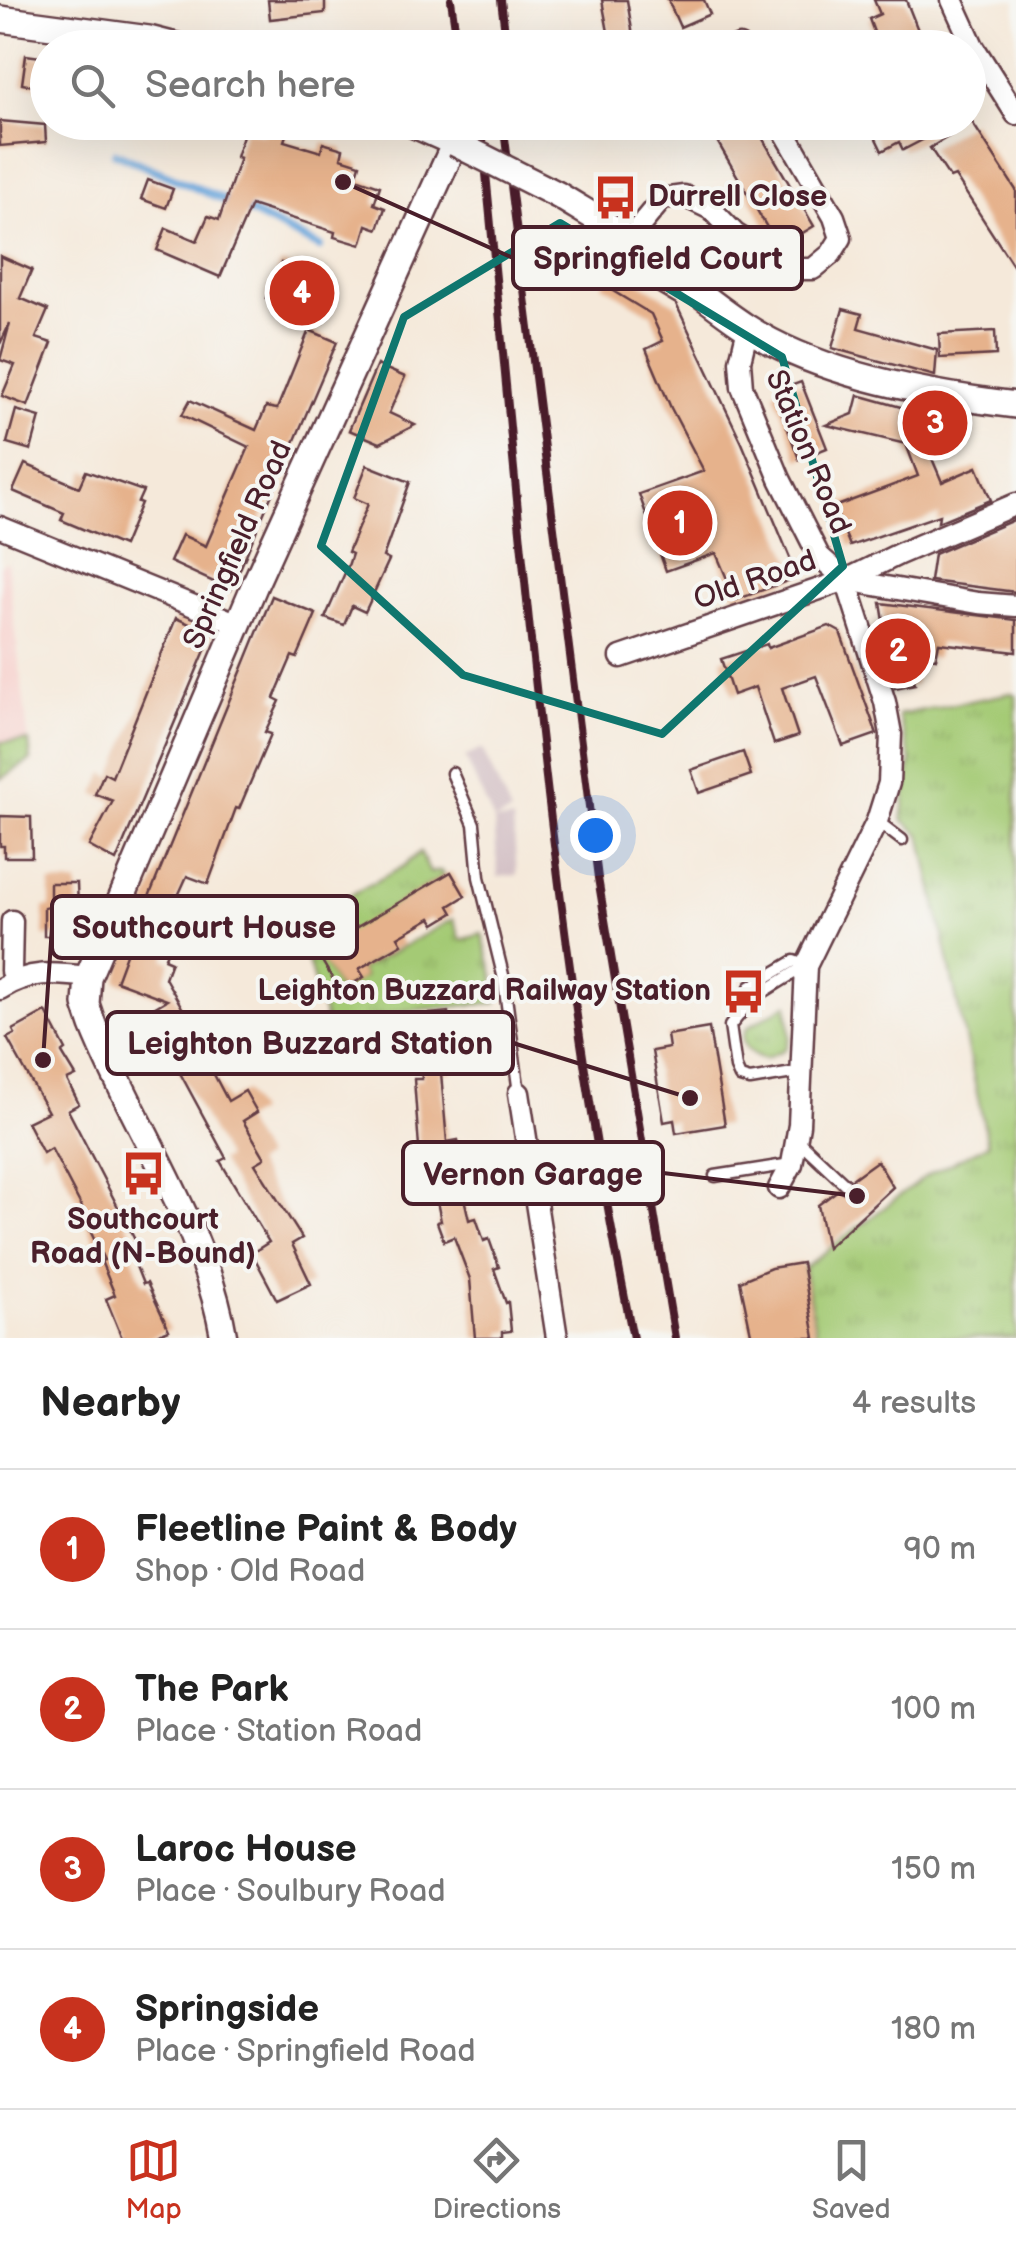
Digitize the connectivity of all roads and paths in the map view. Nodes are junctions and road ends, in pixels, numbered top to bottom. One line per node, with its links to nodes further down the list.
1 (952, 0): 4 (street)
2 (0, 19): 3 (street)
3 (82, 30)
4 (966, 30)
5 (986, 67): 6 (street)
6 (1016, 114)
7 (450, 140): 9 (street, bridge); 16 (street, Springfield Road)
8 (789, 140): 9 (street)
9 (629, 239): 10 (street)
10 (748, 328): 11 (street); 14 (street, Station Road)
11 (1016, 405)
12 (1016, 504): 14 (street, Old Road)
13 (1, 529): 16 (street)
14 (846, 580): 15 (street); 17 (street, Old Road); 19 (street, Station Road)
15 (1016, 606)
16 (238, 624): 23 (street, Springfield Road)
17 (622, 657)
18 (452, 773): 26 (lane)
19 (877, 820): 20 (lane); 22 (street, Station Road)
20 (902, 840)
21 (12, 921): 24 (street)
22 (806, 966): 25 (street); 25 (lane)
23 (88, 977): 24 (street); 32 (street)
24 (8, 984)
25 (799, 1072): 27 (street)
26 (519, 1093): 33 (street)
27 (796, 1138): 28 (street); 30 (lane)
28 (792, 1164): 29 (lane); 31 (street)
29 (715, 1176)
30 (845, 1184)
31 (779, 1188)
32 (224, 1338)
33 (557, 1338)

